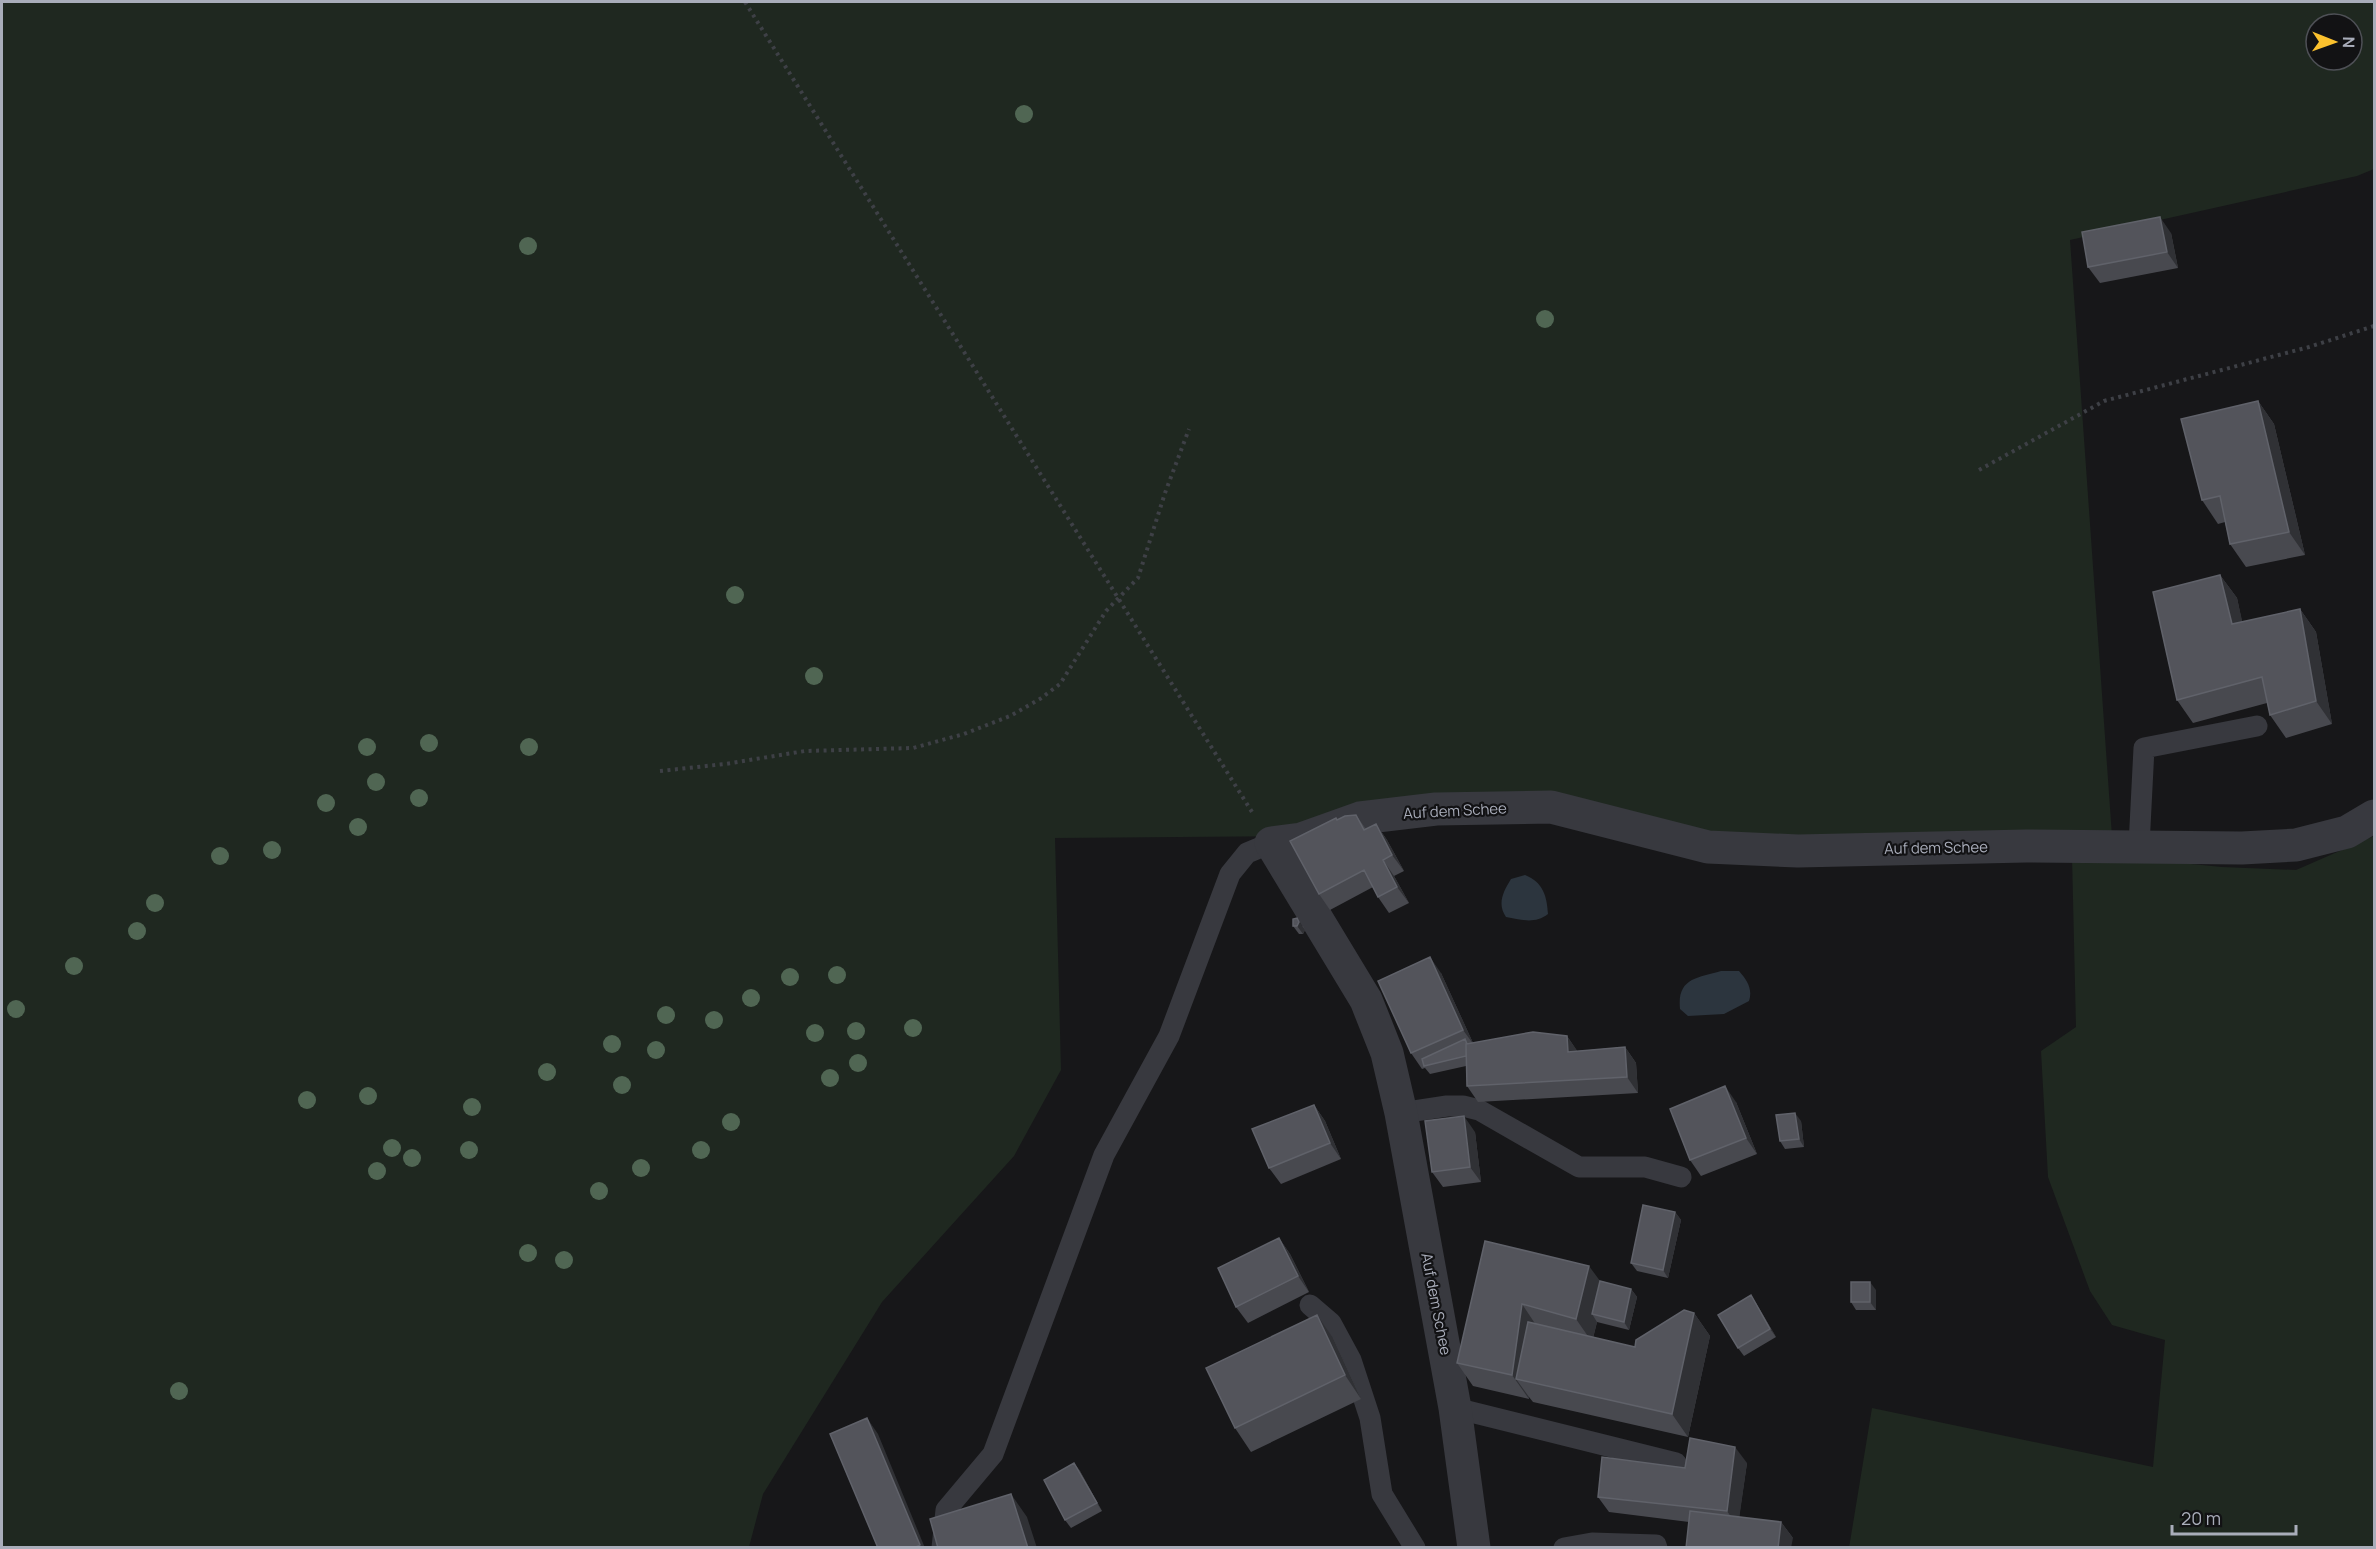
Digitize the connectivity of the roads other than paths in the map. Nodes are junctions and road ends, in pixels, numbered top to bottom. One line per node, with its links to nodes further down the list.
1 (2257, 726): 4 (lane)
2 (2374, 816): 4 (street, Auf dem Schee)
3 (1271, 843): 4 (street, Auf dem Schee); 5 (street, Auf dem Schee); 10 (lane)
4 (2139, 846)
5 (1401, 1113): 6 (lane); 8 (street, Auf dem Schee)
6 (1681, 1177)
7 (1310, 1305): 11 (lane)
8 (1455, 1408): 9 (lane); 12 (street, Auf dem Schee)
9 (1676, 1462)
10 (942, 1548)
11 (1415, 1548)
12 (1474, 1548)
13 (1564, 1548): 14 (lane)
14 (1657, 1548)

